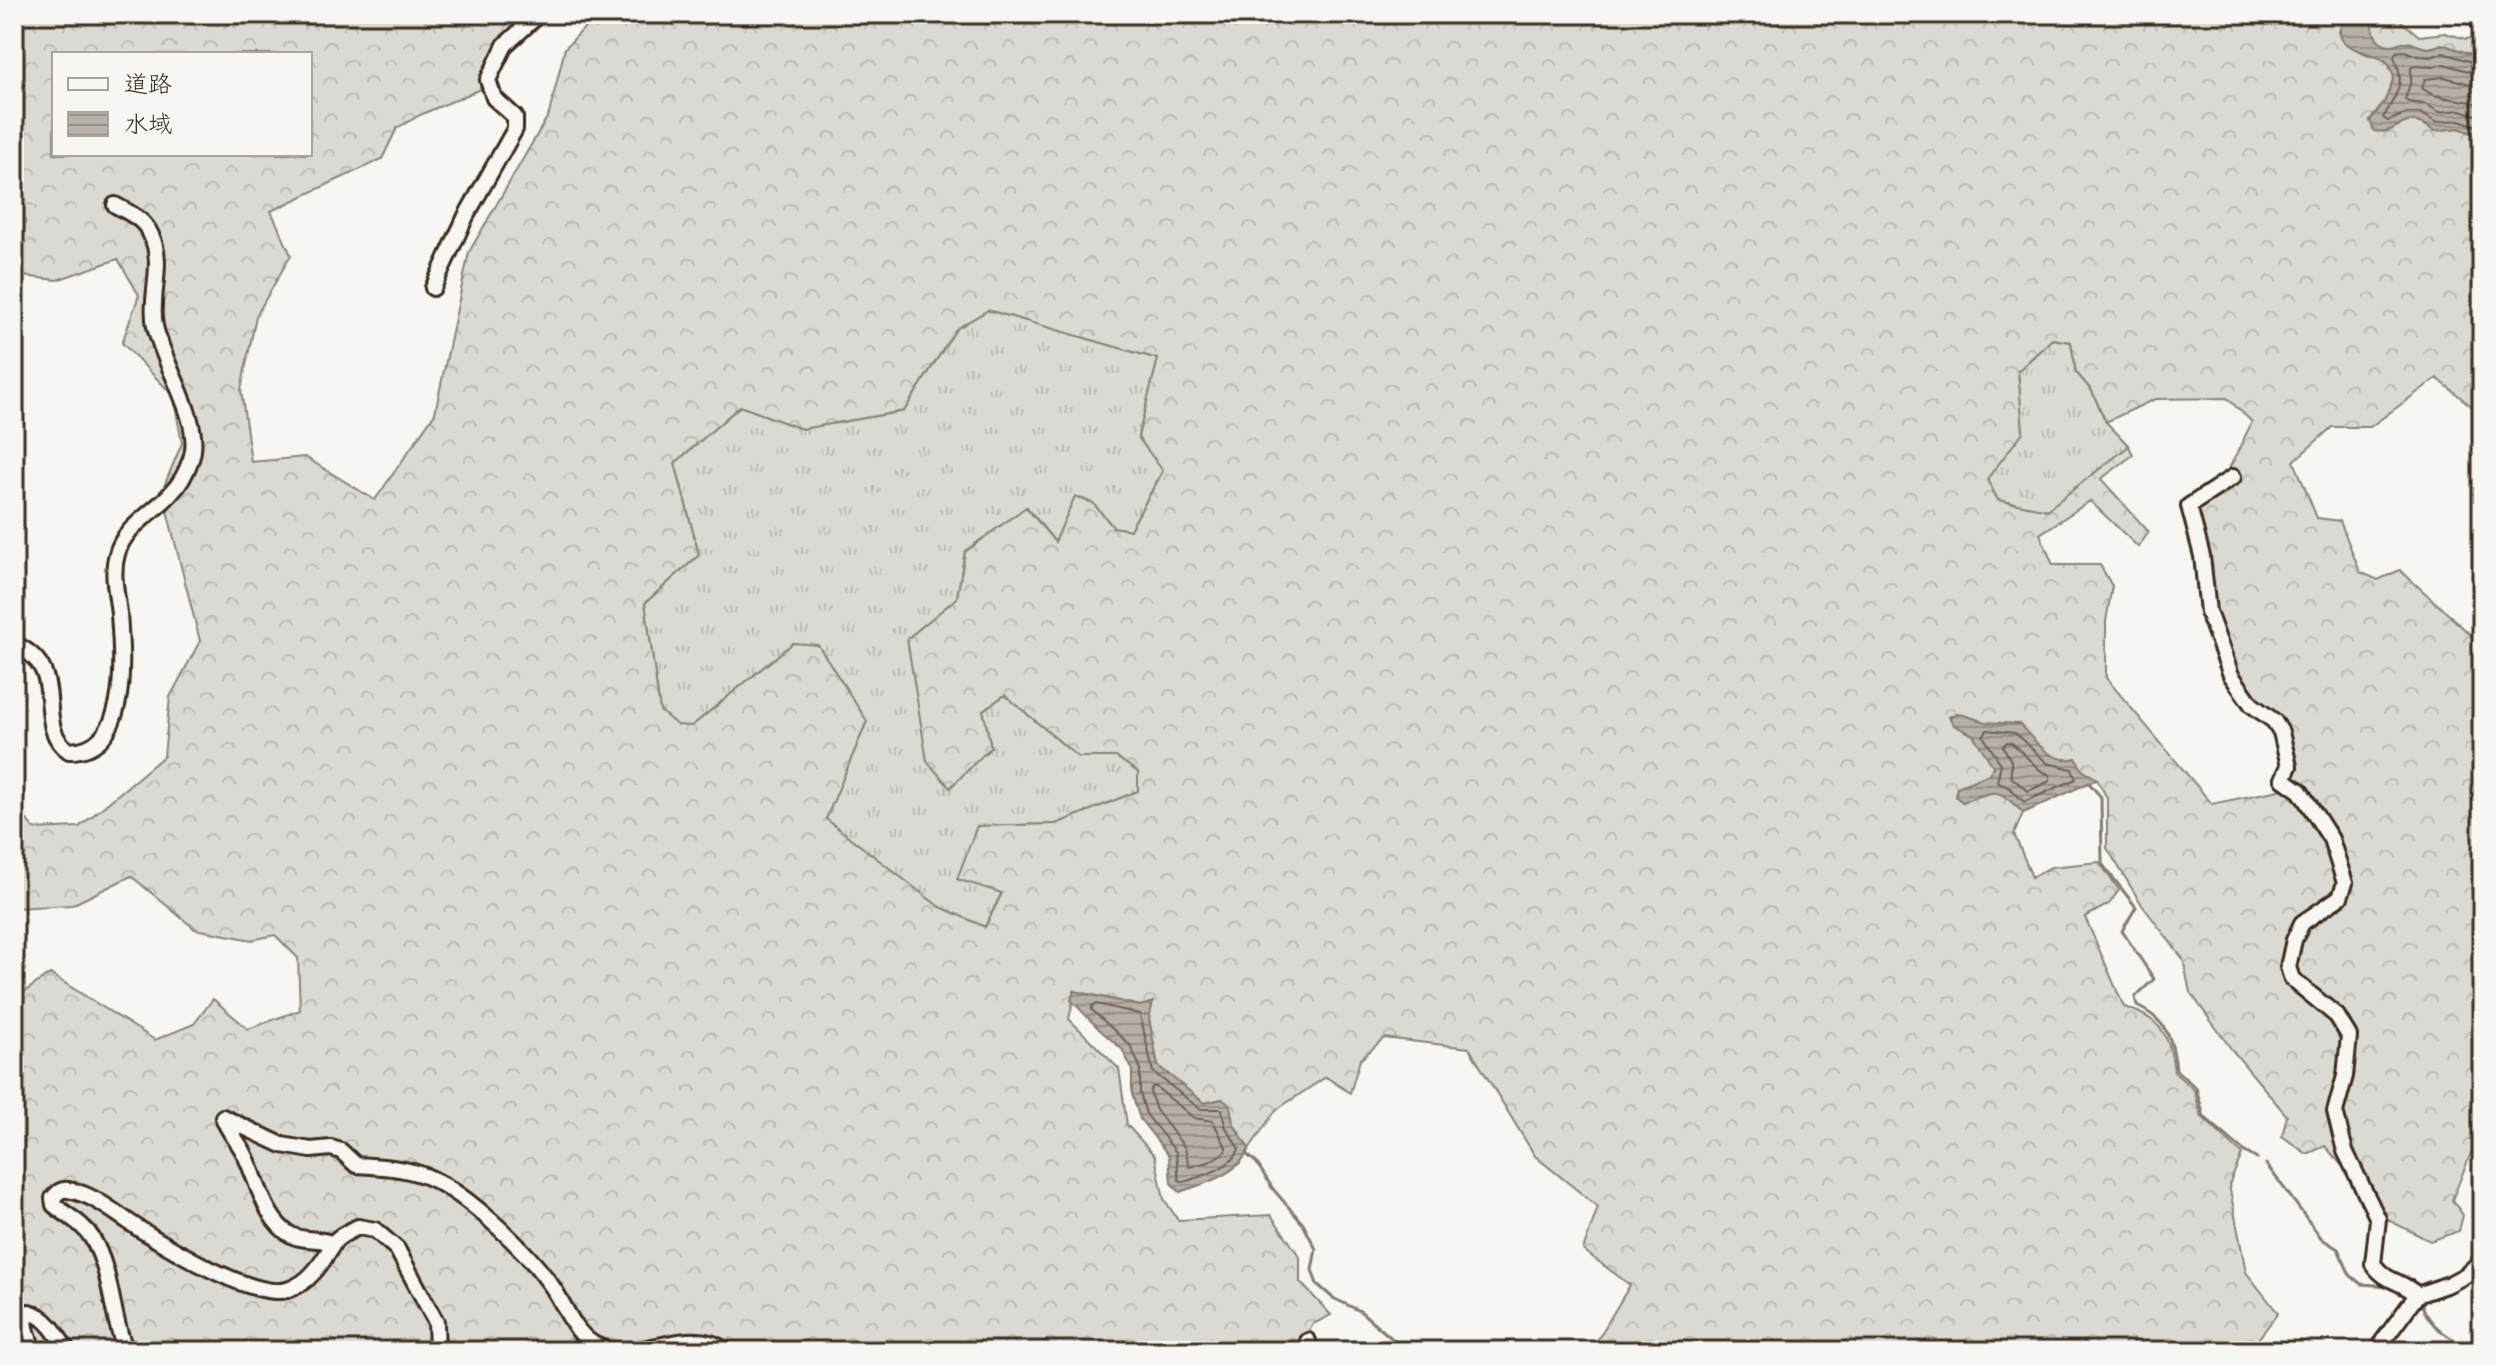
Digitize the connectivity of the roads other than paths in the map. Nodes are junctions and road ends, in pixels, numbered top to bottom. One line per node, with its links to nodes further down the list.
1 (539, 14): 5 (street)
2 (2476, 14): 3 (highway)
3 (2482, 19)
4 (115, 205): 7 (street)
5 (433, 288)
6 (2233, 477): 10 (street)
7 (14, 644)
8 (333, 1244): 13 (street); 14 (street); 15 (street)
9 (2482, 1260): 10 (street)
10 (2417, 1295): 16 (street)
11 (32, 1351): 12 (street)
12 (67, 1351)
13 (126, 1351)
14 (437, 1351)
15 (726, 1351)
16 (2379, 1351)

